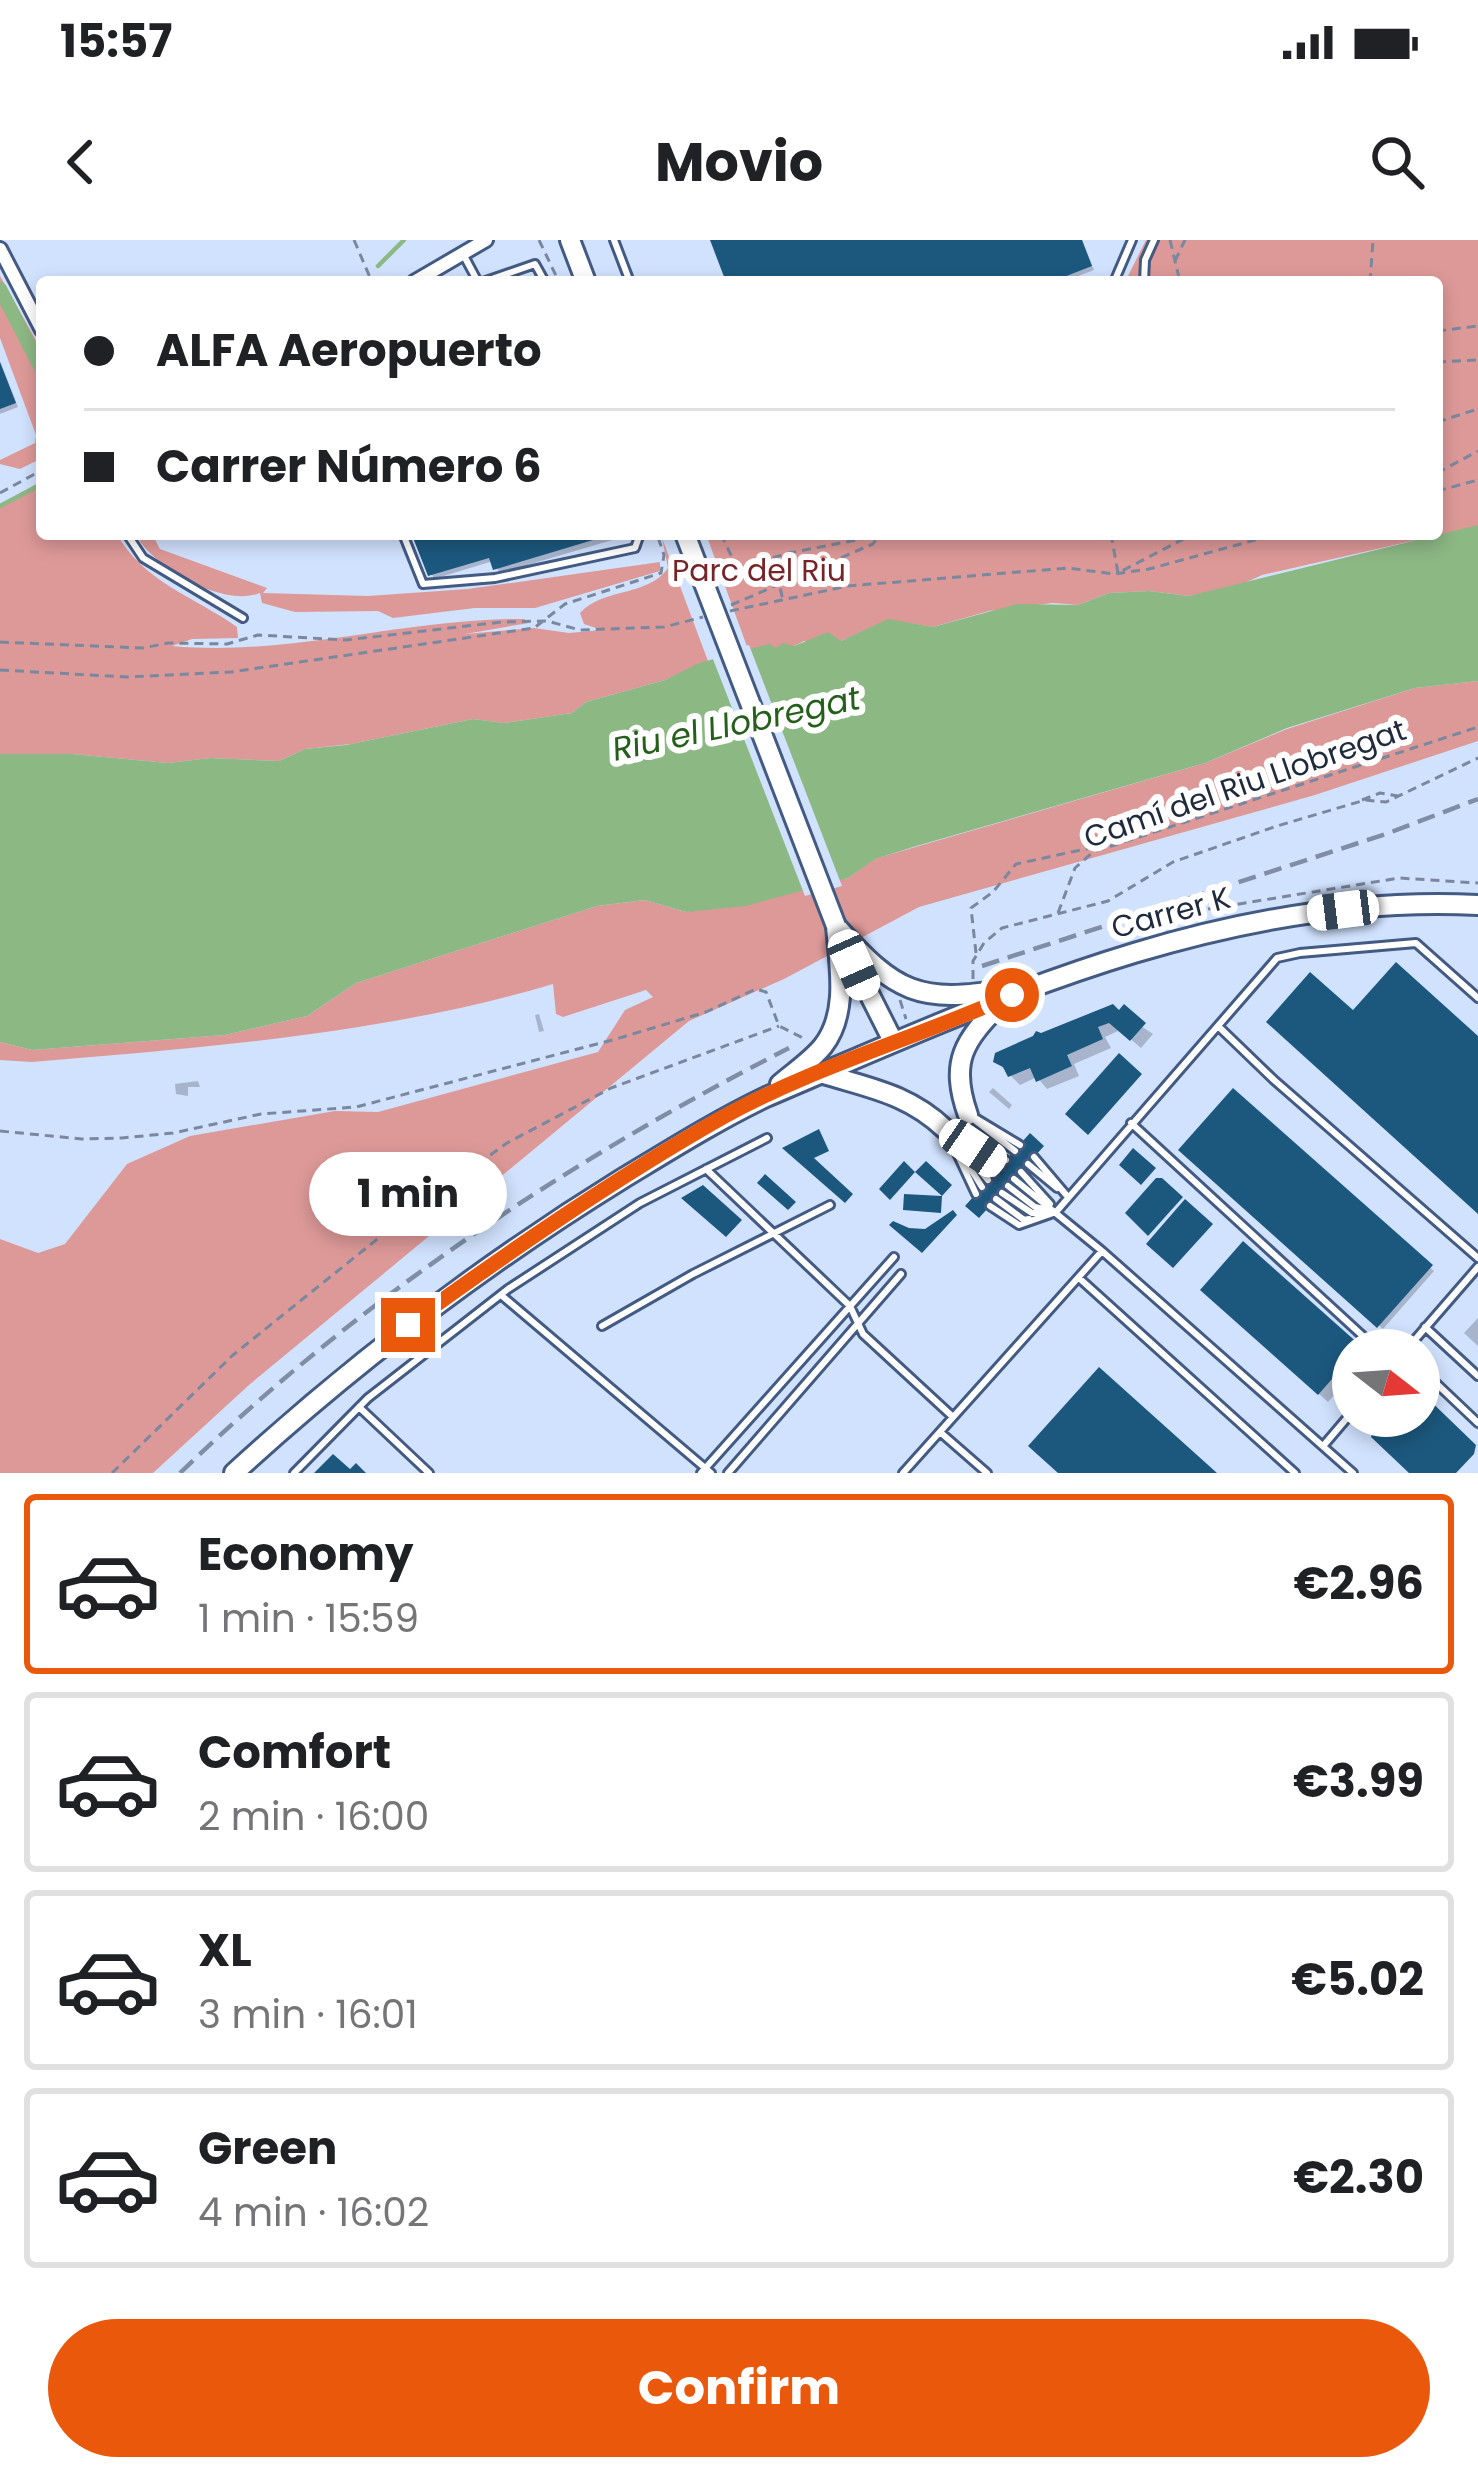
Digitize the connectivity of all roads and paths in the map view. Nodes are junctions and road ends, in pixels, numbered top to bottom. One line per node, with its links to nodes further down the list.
1 (354, 240): 14 (path)
2 (486, 240): 12 (street)
3 (539, 240): 19 (path)
4 (614, 240): 21 (lane)
5 (1132, 240): 22 (lane)
6 (1154, 240): 23 (lane)
7 (1170, 240): 13 (path)
8 (1185, 240): 13 (path)
9 (1373, 240): 25 (path)
10 (567, 243): 20 (main road)
11 (0, 249): 26 (street)
12 (463, 254): 15 (street); 16 (lane)
13 (1175, 262): 24 (path)
14 (369, 276)
15 (424, 276)
16 (477, 276)
17 (499, 276): 18 (lane)
18 (542, 276)
19 (556, 276)
20 (583, 276)
21 (628, 276)
22 (1117, 276)
23 (1144, 276)
24 (1178, 276)
25 (1370, 276)
26 (36, 318)
27 (1478, 326): 28 (path)
28 (1443, 330)
29 (1478, 360): 30 (path)
30 (1443, 362)
31 (1478, 410): 32 (path)
32 (1443, 420)
33 (1478, 451): 34 (path)
34 (1443, 469)
35 (36, 473): 38 (path)
36 (1478, 480): 37 (path)
37 (1443, 489)
38 (0, 493)
39 (131, 540): 55 (lane)
40 (405, 540): 41 (lane)
41 (638, 540)
42 (658, 540): 56 (path)
43 (675, 540): 68 (main road, bridge)
44 (724, 540): 50 (path)
45 (853, 540): 50 (path)
46 (875, 540): 52 (path)
47 (1112, 540): 51 (path)
48 (1181, 540): 51 (path)
49 (1255, 540): 51 (path)
50 (774, 558): 52 (path)
51 (1118, 573): 53 (path)
52 (780, 585): 53 (path); 54 (path)
53 (783, 601): 54 (path)
54 (700, 617): 56 (path)
55 (243, 618)
56 (548, 621): 57 (path); 58 (path)
57 (0, 642)
58 (0, 670)
59 (1478, 727): 63 (path, Camí del Riu Llobregat)
60 (1478, 758): 61 (path)
61 (1400, 796): 62 (path); 62 (path)
62 (1359, 802): 67 (path)
63 (1128, 842): 67 (path, Camí del Riu Llobregat); 69 (path)
64 (1478, 883): 66 (path, Carrer K)
65 (1478, 905): 70 (main road, Carrer K)
66 (1208, 909)
67 (1057, 914): 69 (path)
68 (836, 926): 71 (main road); 78 (main road); 79 (main road)
69 (977, 955): 71 (path)
70 (1036, 984): 71 (main road); 73 (main road, Carrer K)
71 (976, 994)
72 (901, 998): 75 (path)
73 (1006, 998): 78 (main road, Carrer K); 82 (main road)
74 (1478, 998): 77 (lane)
75 (906, 1019)
76 (779, 1026): 79 (path); 85 (path); 116 (path)
77 (1220, 1027): 83 (lane); 98 (lane)
78 (893, 1041): 80 (main road, Carrer K)
79 (821, 1048): 81 (main road)
80 (821, 1073): 81 (main road, Carrer K); 84 (main road)
81 (766, 1096): 117 (main road)
82 (968, 1114): 87 (lane)
83 (1131, 1123): 92 (lane); 106 (lane)
84 (945, 1129): 84 (lane); 89 (lane)
85 (0, 1131)
86 (767, 1138): 90 (lane)
87 (1017, 1148)
88 (1031, 1161): 92 (lane)
89 (1004, 1163)
90 (706, 1169): 95 (lane); 101 (lane)
91 (1005, 1189): 94 (lane); 94 (lane); 94 (lane)
92 (1068, 1197): 94 (lane)
93 (830, 1205): 95 (lane)
94 (1056, 1212): 96 (lane)
95 (776, 1233): 102 (lane); 104 (lane)
96 (1102, 1251): 100 (lane); 114 (lane)
97 (894, 1257): 102 (lane)
98 (1478, 1263): 105 (lane)
99 (901, 1274): 103 (lane)
100 (1078, 1277): 110 (lane); 123 (lane)
101 (501, 1294): 109 (lane); 115 (lane)
102 (850, 1306): 103 (lane); 115 (lane)
103 (858, 1323): 110 (lane); 120 (lane)
104 (602, 1326)
105 (1425, 1328): 107 (lane)
106 (1355, 1329)
107 (1478, 1376)
108 (1440, 1387): 111 (lane)
109 (358, 1407): 118 (lane); 119 (lane)
110 (953, 1417): 112 (lane)
111 (1478, 1423)
112 (940, 1432): 121 (lane); 122 (lane)
113 (1332, 1436): 114 (lane)
114 (1324, 1445): 124 (lane)
115 (706, 1471)
116 (112, 1473)
117 (233, 1473)
118 (294, 1473)
119 (429, 1473)
120 (728, 1473)
121 (903, 1473)
122 (987, 1473)
123 (1295, 1473)
124 (1353, 1473)

